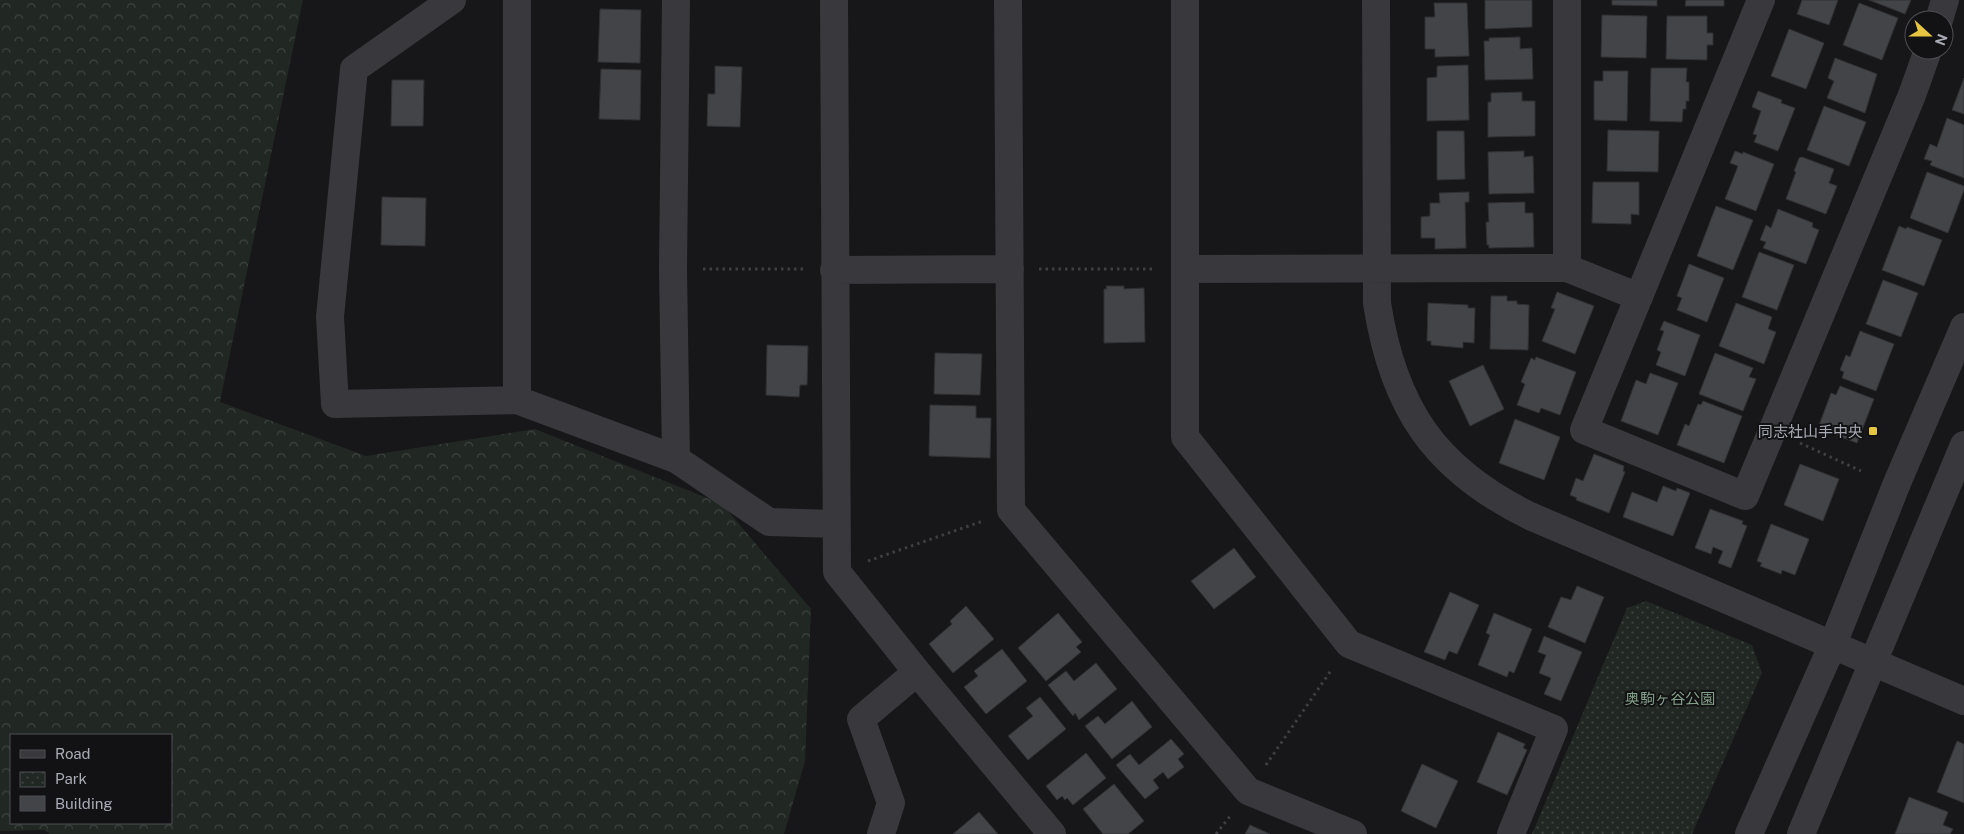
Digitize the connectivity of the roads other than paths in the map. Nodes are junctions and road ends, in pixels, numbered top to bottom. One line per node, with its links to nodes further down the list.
1 (452, 0): 18 (street)
2 (517, 0): 18 (street)
3 (676, 0): 20 (street)
4 (834, 0): 15 (street)
5 (1008, 0): 13 (street)
6 (1185, 0): 14 (street)
7 (1376, 0): 11 (street)
8 (1567, 0): 12 (street)
9 (1760, 0): 16 (street)
10 (1924, 60): 16 (street)
11 (1376, 268): 12 (street); 14 (street); 22 (street)
12 (1566, 268): 16 (street)
13 (1010, 269): 15 (street); 28 (street)
14 (1186, 269): 29 (street)
15 (834, 270): 21 (street)
16 (1639, 297)
17 (1964, 327): 22 (street)
18 (517, 400): 20 (street)
19 (1964, 445): 23 (street)
20 (676, 459): 21 (street)
21 (836, 524): 24 (street)
22 (1833, 644): 23 (street); 30 (street)
23 (1874, 662): 25 (street); 31 (street)
24 (917, 672): 26 (street); 27 (street)
25 (1964, 701)
26 (882, 834)
27 (1052, 834)
28 (1353, 834)
29 (1511, 834)
30 (1750, 834)
31 (1801, 834)

